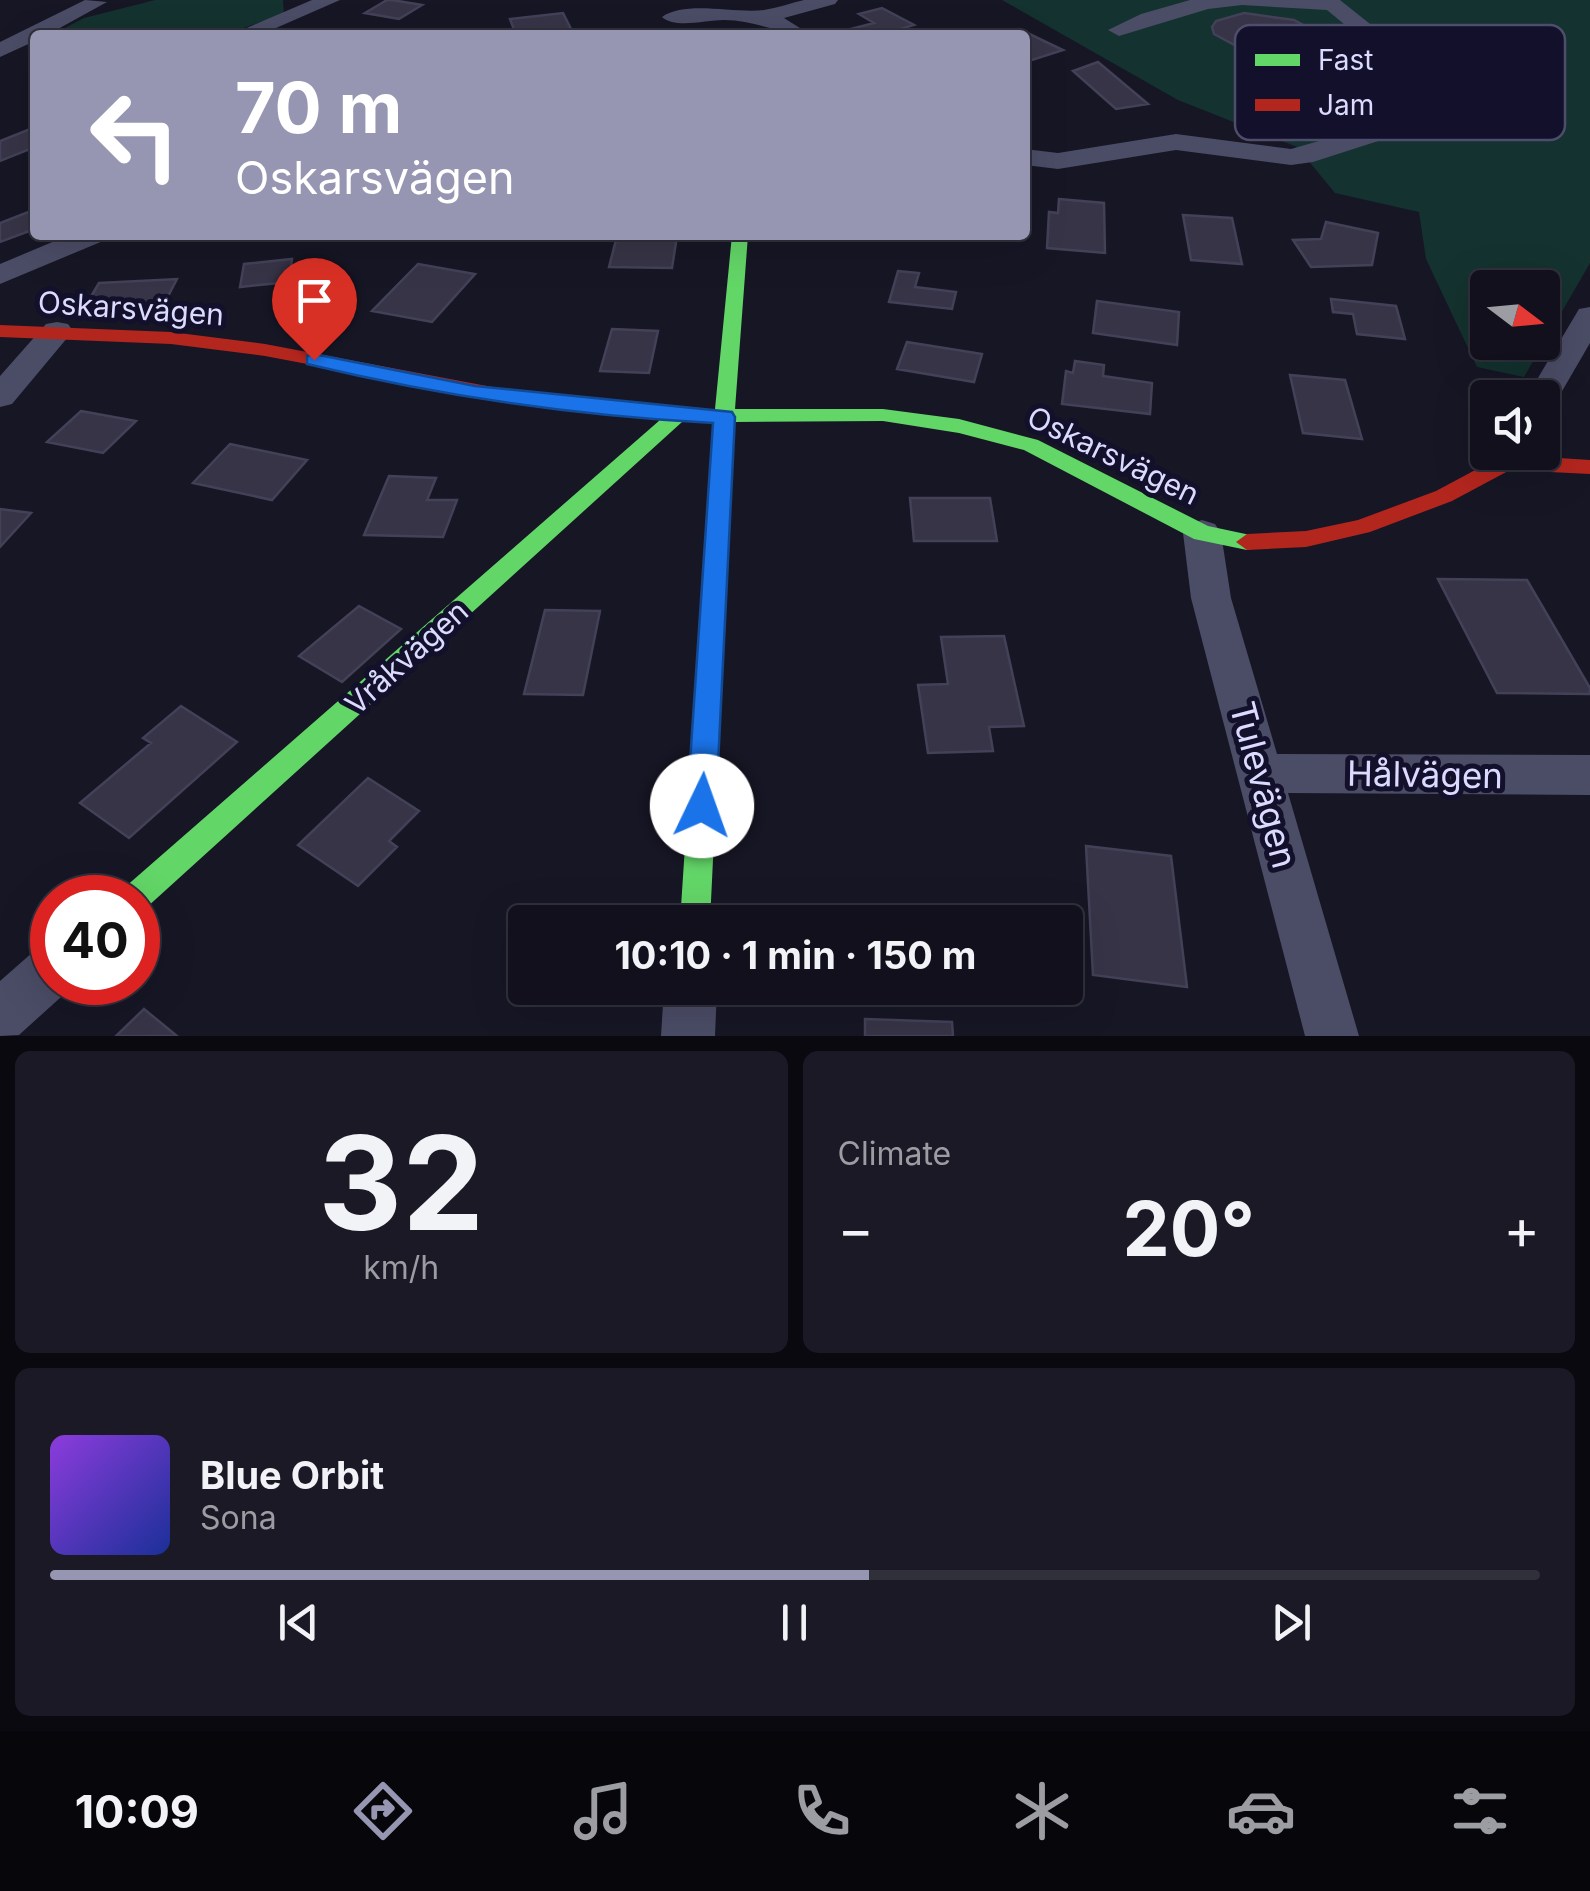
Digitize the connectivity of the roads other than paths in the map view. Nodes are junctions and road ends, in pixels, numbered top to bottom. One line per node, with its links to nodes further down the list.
1 (330, 0): 10 (street)
2 (828, 0): 7 (street)
3 (1242, 0): 5 (street); 12 (street)
4 (96, 1): 9 (street)
5 (1327, 2): 8 (street)
6 (672, 17): 7 (street)
7 (762, 17): 11 (street)
8 (1358, 25)
9 (39, 30)
10 (254, 30)
11 (789, 30)
12 (1119, 30)
13 (30, 35): 14 (street)
14 (0, 50)
15 (1364, 140): 16 (street)
16 (1030, 159)
17 (80, 240): 19 (street)
18 (740, 240): 26 (street)
19 (0, 274)
20 (1590, 316): 23 (street)
21 (0, 331): 22 (street, Oskarsvägen)
22 (57, 331): 24 (street); 25 (street, Oskarsvägen)
23 (1553, 380)
24 (0, 398)
25 (677, 416): 26 (street, Oskarsvägen); 33 (street, Vråkvägen)
26 (724, 417): 30 (street, Oskarsvägen); 34 (street)
27 (1560, 463): 28 (street, Oskarsvägen)
28 (1590, 466)
29 (1493, 470): 30 (street, Oskarsvägen)
30 (1202, 533): 31 (street, Tulevägen)
31 (1260, 773): 32 (street, Hålvägen); 38 (street, Tulevägen)
32 (1590, 775)
33 (160, 876)
34 (696, 905)
35 (30, 989): 37 (street)
36 (690, 1005): 39 (street)
37 (0, 1016)
38 (1322, 1030)
39 (688, 1036)

